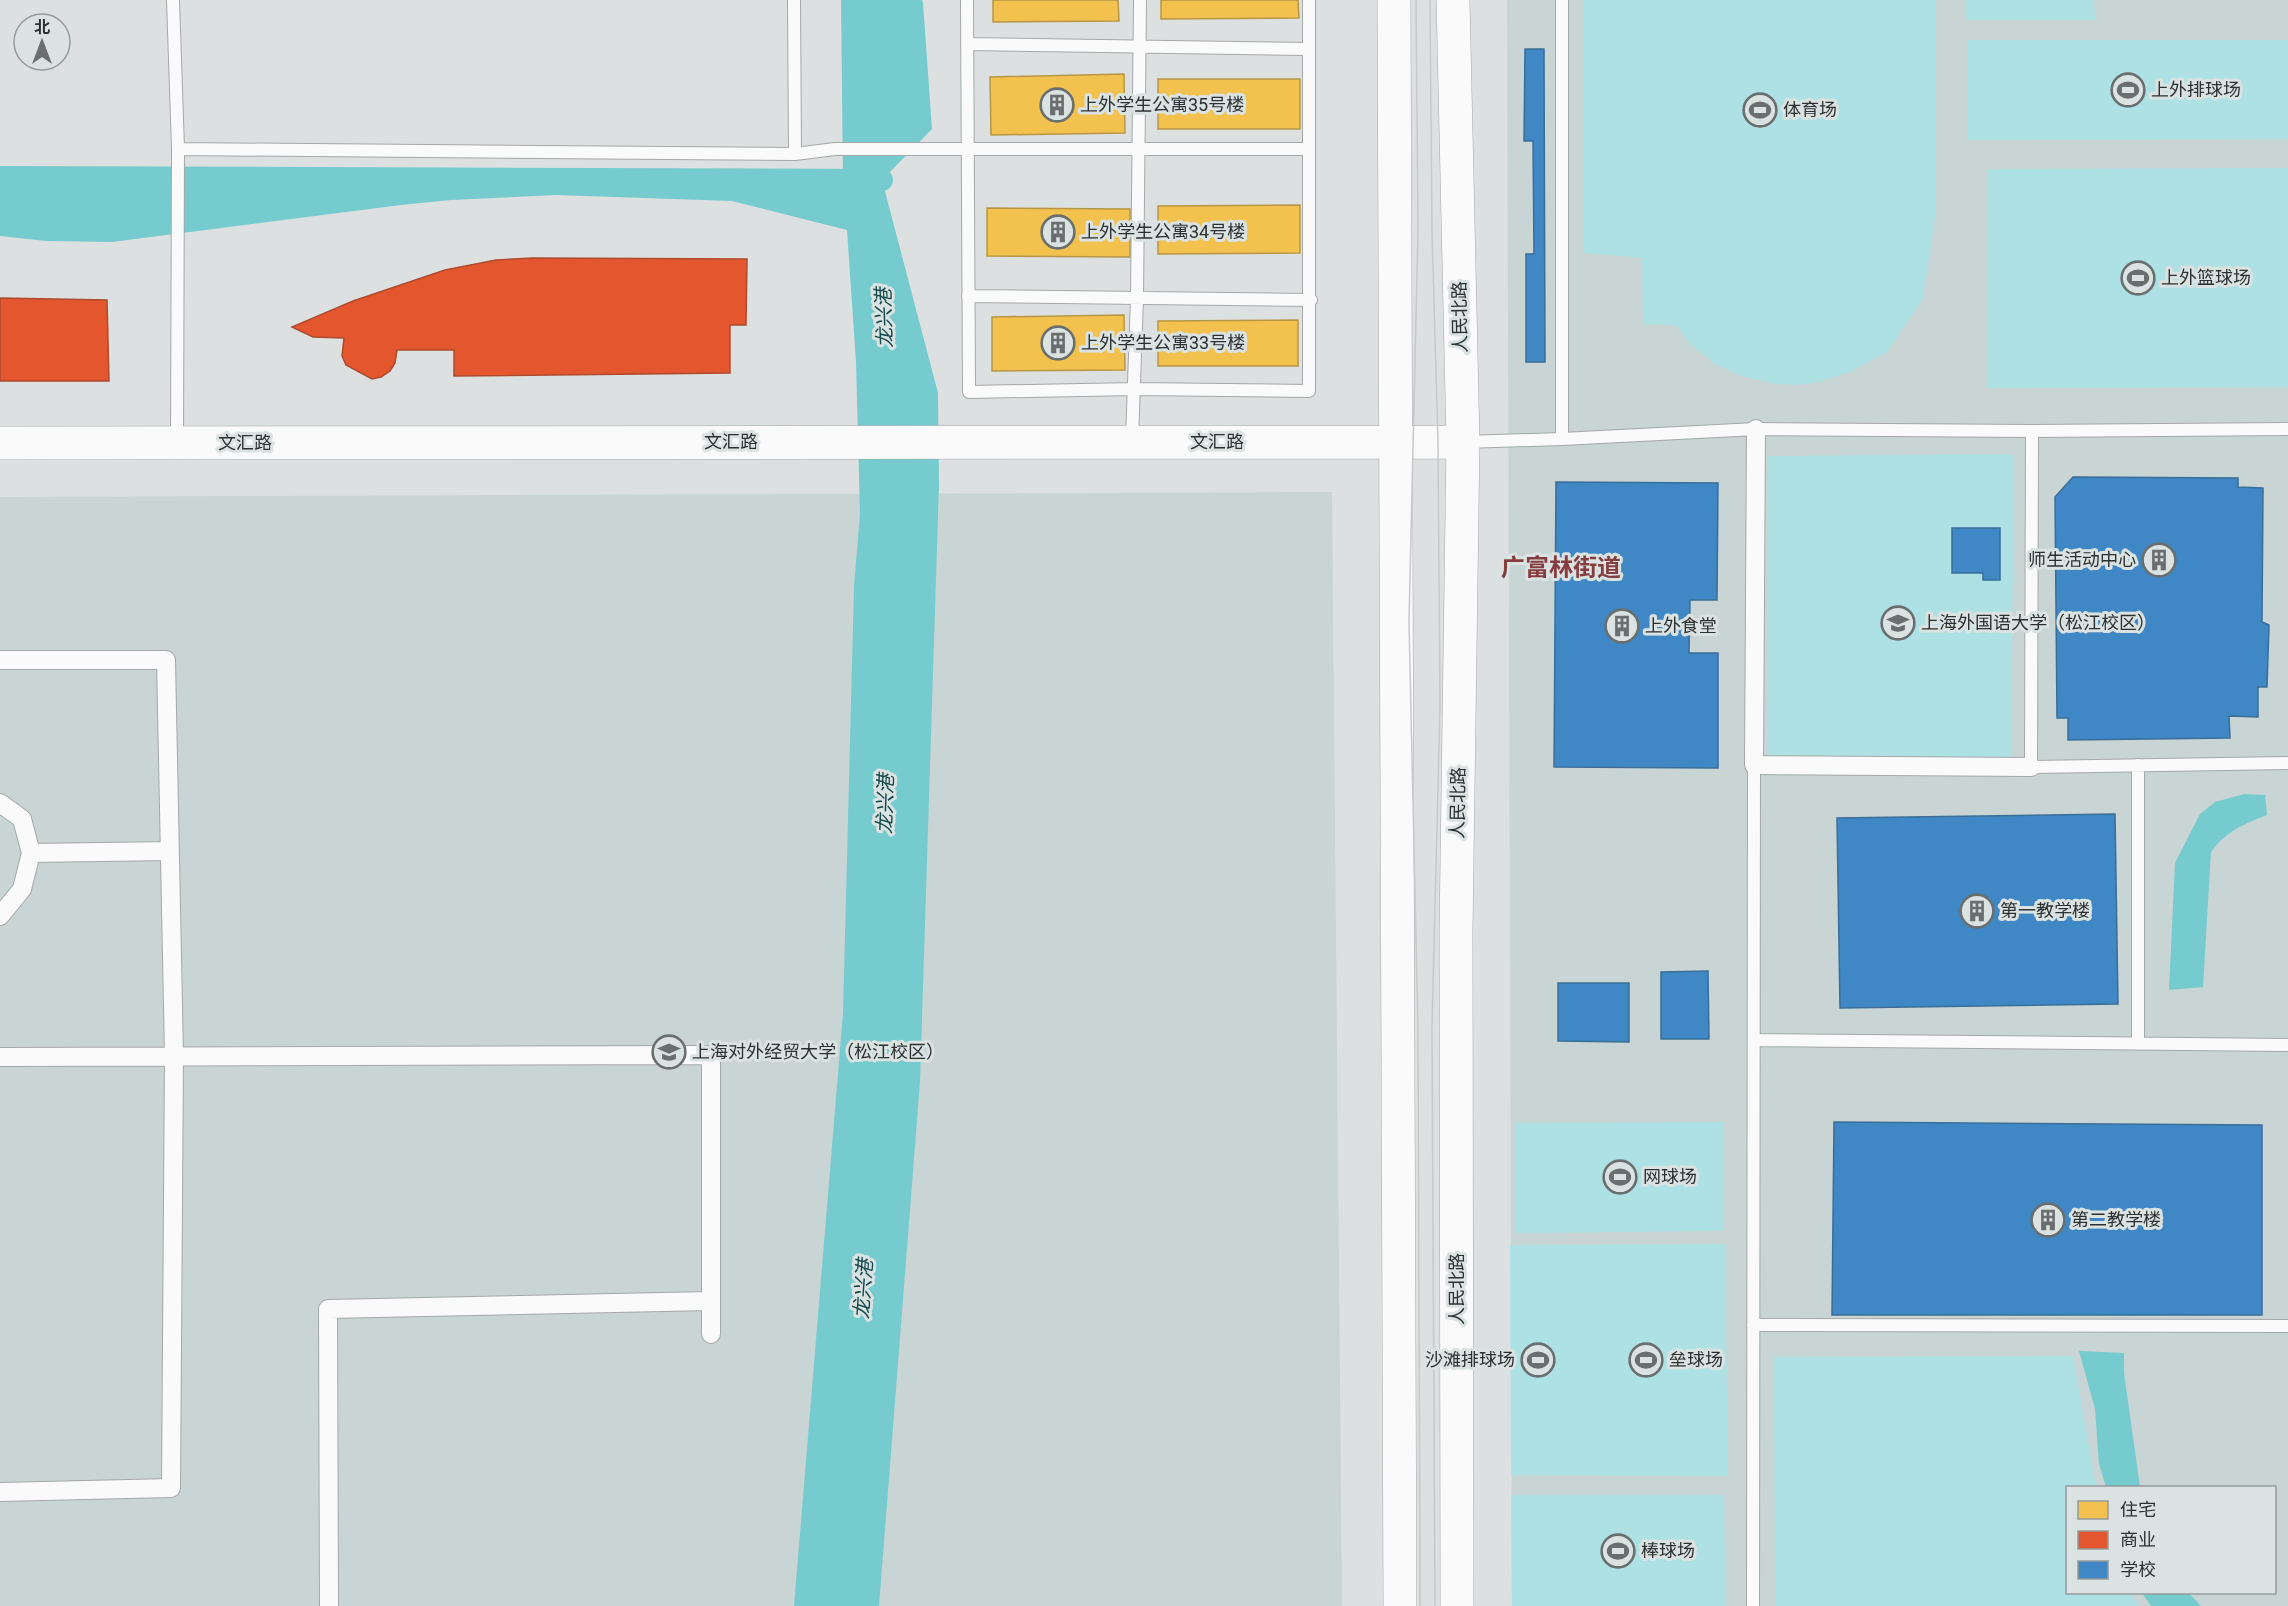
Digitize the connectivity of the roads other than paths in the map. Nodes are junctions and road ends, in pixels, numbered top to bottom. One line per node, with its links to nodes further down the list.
1 (173, 0): 12 (lane)
2 (794, 0): 16 (lane)
3 (967, 0): 9 (lane)
4 (1140, 0): 10 (lane)
5 (1309, 0): 11 (lane)
6 (1394, 0): 25 (main road)
7 (1453, 0): 27 (main road, 人民北路)
8 (1562, 0): 24 (lane)
9 (968, 44): 10 (lane); 13 (lane)
10 (1140, 46): 11 (lane); 14 (lane)
11 (1309, 49): 15 (lane)
12 (178, 149): 16 (lane); 29 (lane)
13 (968, 149): 14 (lane); 16 (lane); 17 (lane)
14 (1139, 149): 15 (lane); 18 (lane)
15 (1310, 149): 19 (lane)
16 (795, 154)
17 (968, 296): 18 (lane); 20 (lane)
18 (1137, 298): 19 (lane); 20 (lane)
19 (1311, 300): 20 (lane)
20 (1135, 389): 26 (lane)
21 (1756, 429): 23 (lane); 24 (lane); 32 (street)
22 (2288, 429): 23 (lane)
23 (2032, 431): 34 (lane)
24 (1562, 439): 27 (lane)
25 (1395, 441): 26 (main road, 文汇路); 27 (main road, 文汇路); 50 (main road)
26 (1132, 442): 29 (main road, 文汇路)
27 (1463, 442): 51 (main road, 人民北路)
28 (0, 443): 29 (main road, 文汇路)
29 (177, 444)
30 (0, 660): 36 (street)
31 (2288, 763): 33 (lane)
32 (1754, 765): 34 (street); 39 (lane)
33 (2138, 765): 34 (lane); 40 (lane)
34 (2031, 766)
35 (0, 803): 37 (street)
36 (170, 851): 37 (street); 42 (street)
37 (31, 853): 38 (street)
38 (0, 916)
39 (1754, 1040): 40 (lane); 45 (lane)
40 (2138, 1044): 41 (lane)
41 (2288, 1045)
42 (174, 1056): 43 (street); 44 (street); 48 (street)
43 (0, 1057)
44 (711, 1301): 47 (street); 49 (street)
45 (1753, 1325): 46 (lane); 52 (lane)
46 (2288, 1326)
47 (711, 1334)
48 (0, 1492)
49 (329, 1606)
50 (1400, 1606)
51 (1456, 1606)
52 (1753, 1606)

